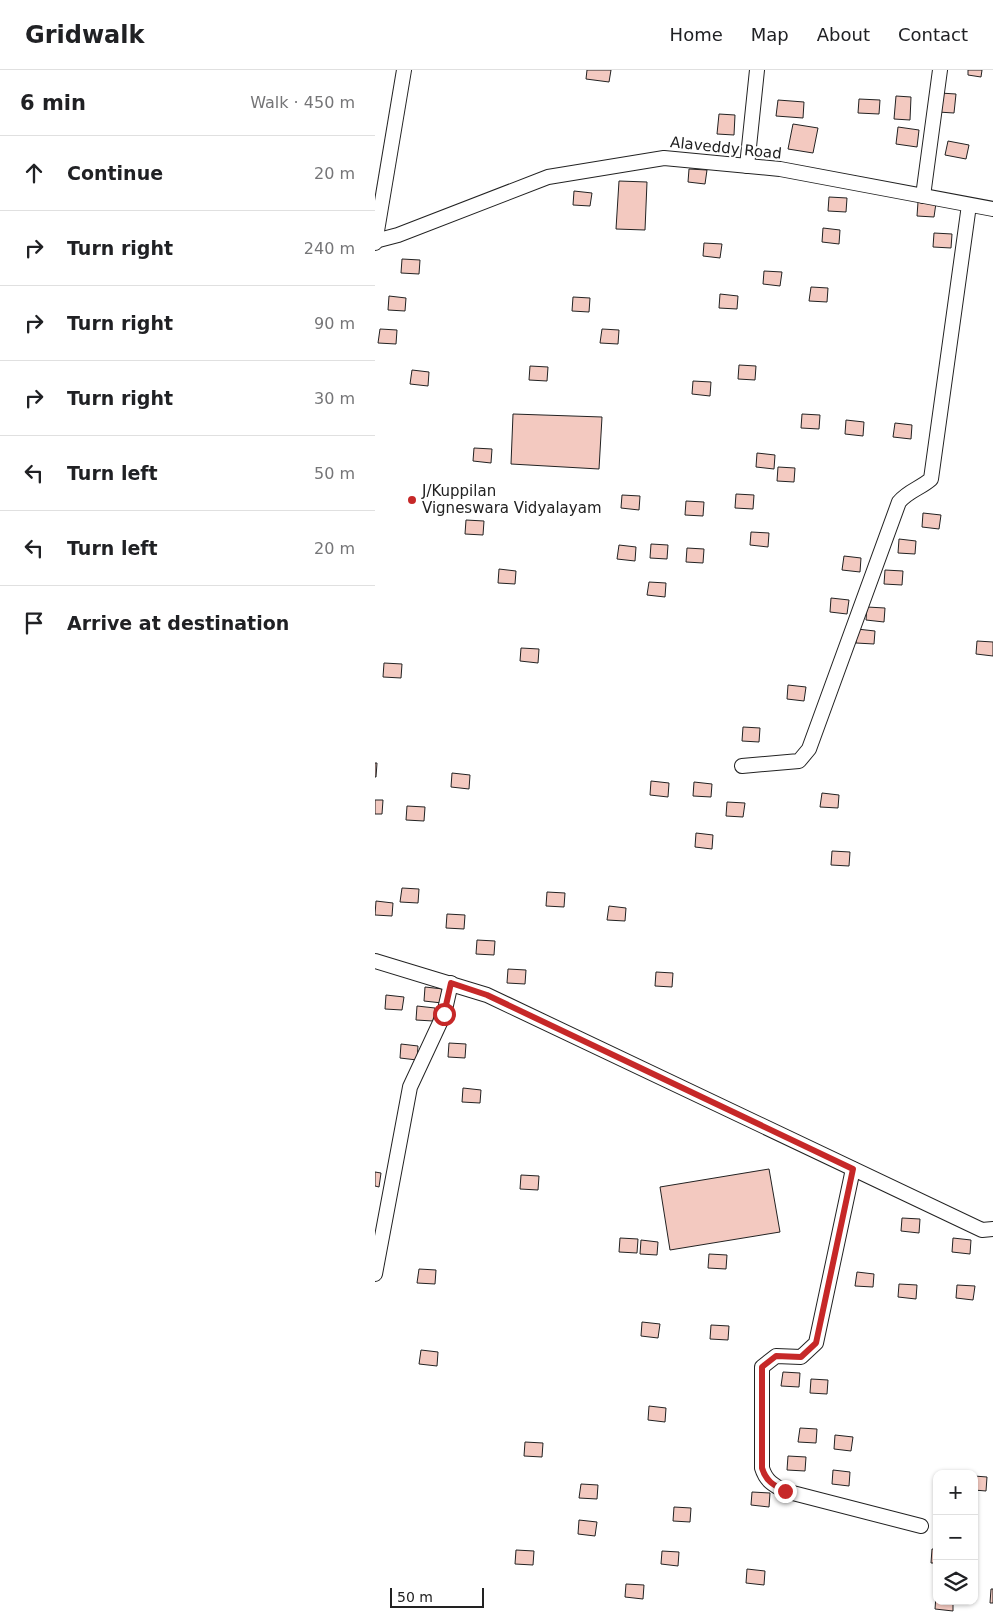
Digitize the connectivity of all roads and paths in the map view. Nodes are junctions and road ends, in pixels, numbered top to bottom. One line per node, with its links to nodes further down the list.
1 (404, 70): 8 (street)
2 (757, 70): 4 (street)
3 (940, 70): 5 (street)
4 (747, 166): 5 (street, Alaveddy Road); 8 (street, Alaveddy Road)
5 (923, 196): 6 (street, Alaveddy Road)
6 (969, 205): 7 (street, Alaveddy Road); 9 (street)
7 (993, 209)
8 (375, 241)
9 (742, 766)
10 (375, 961): 11 (street)
11 (451, 983): 12 (street); 14 (street)
12 (853, 1169): 13 (street); 15 (street)
13 (993, 1229)
14 (375, 1274)
15 (921, 1526)

